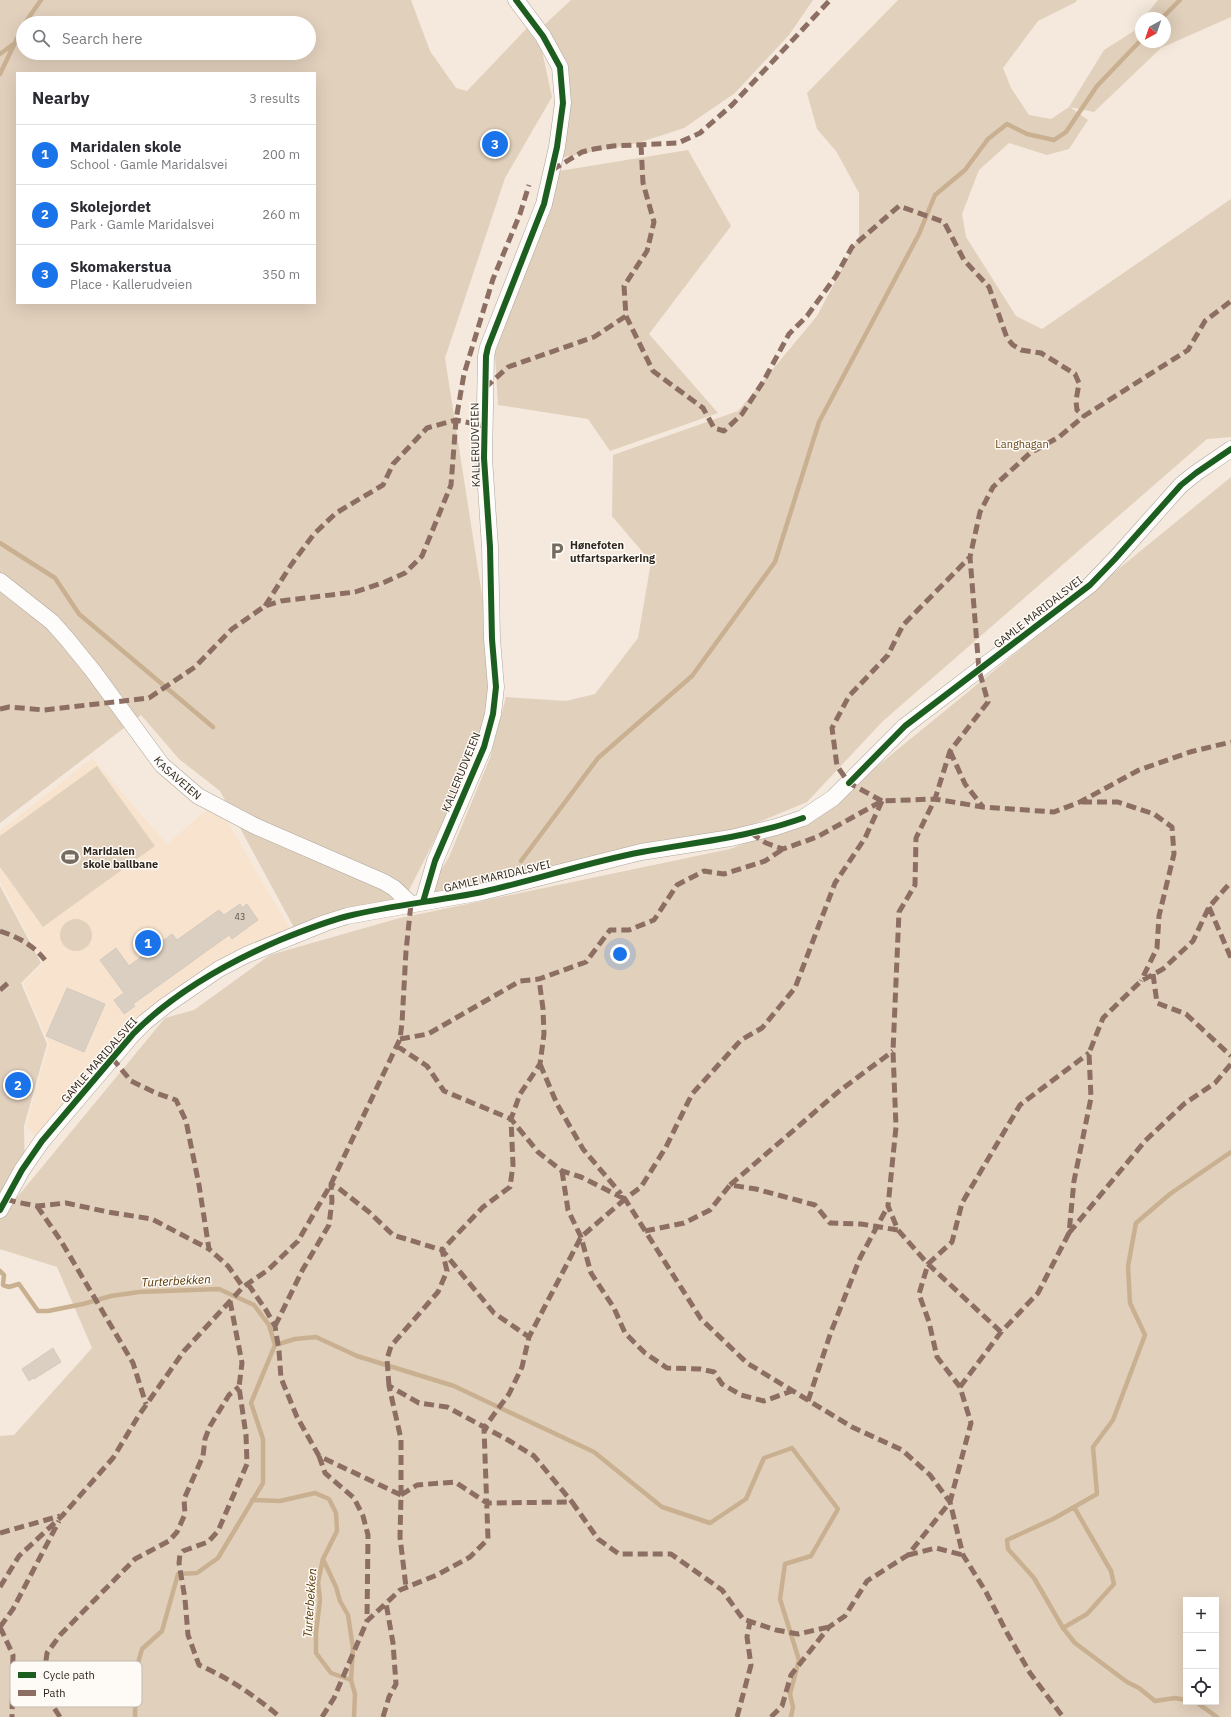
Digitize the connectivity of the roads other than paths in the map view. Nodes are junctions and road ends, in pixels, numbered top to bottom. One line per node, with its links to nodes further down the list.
1 (516, 0): 4 (street, KALLERUDVEIEN)
2 (1231, 449): 4 (street, GAMLE MARIDALSVEI)
3 (0, 581): 4 (street, KASAVEIEN)
4 (417, 903): 5 (street, GAMLE MARIDALSVEI)
5 (0, 1210)

